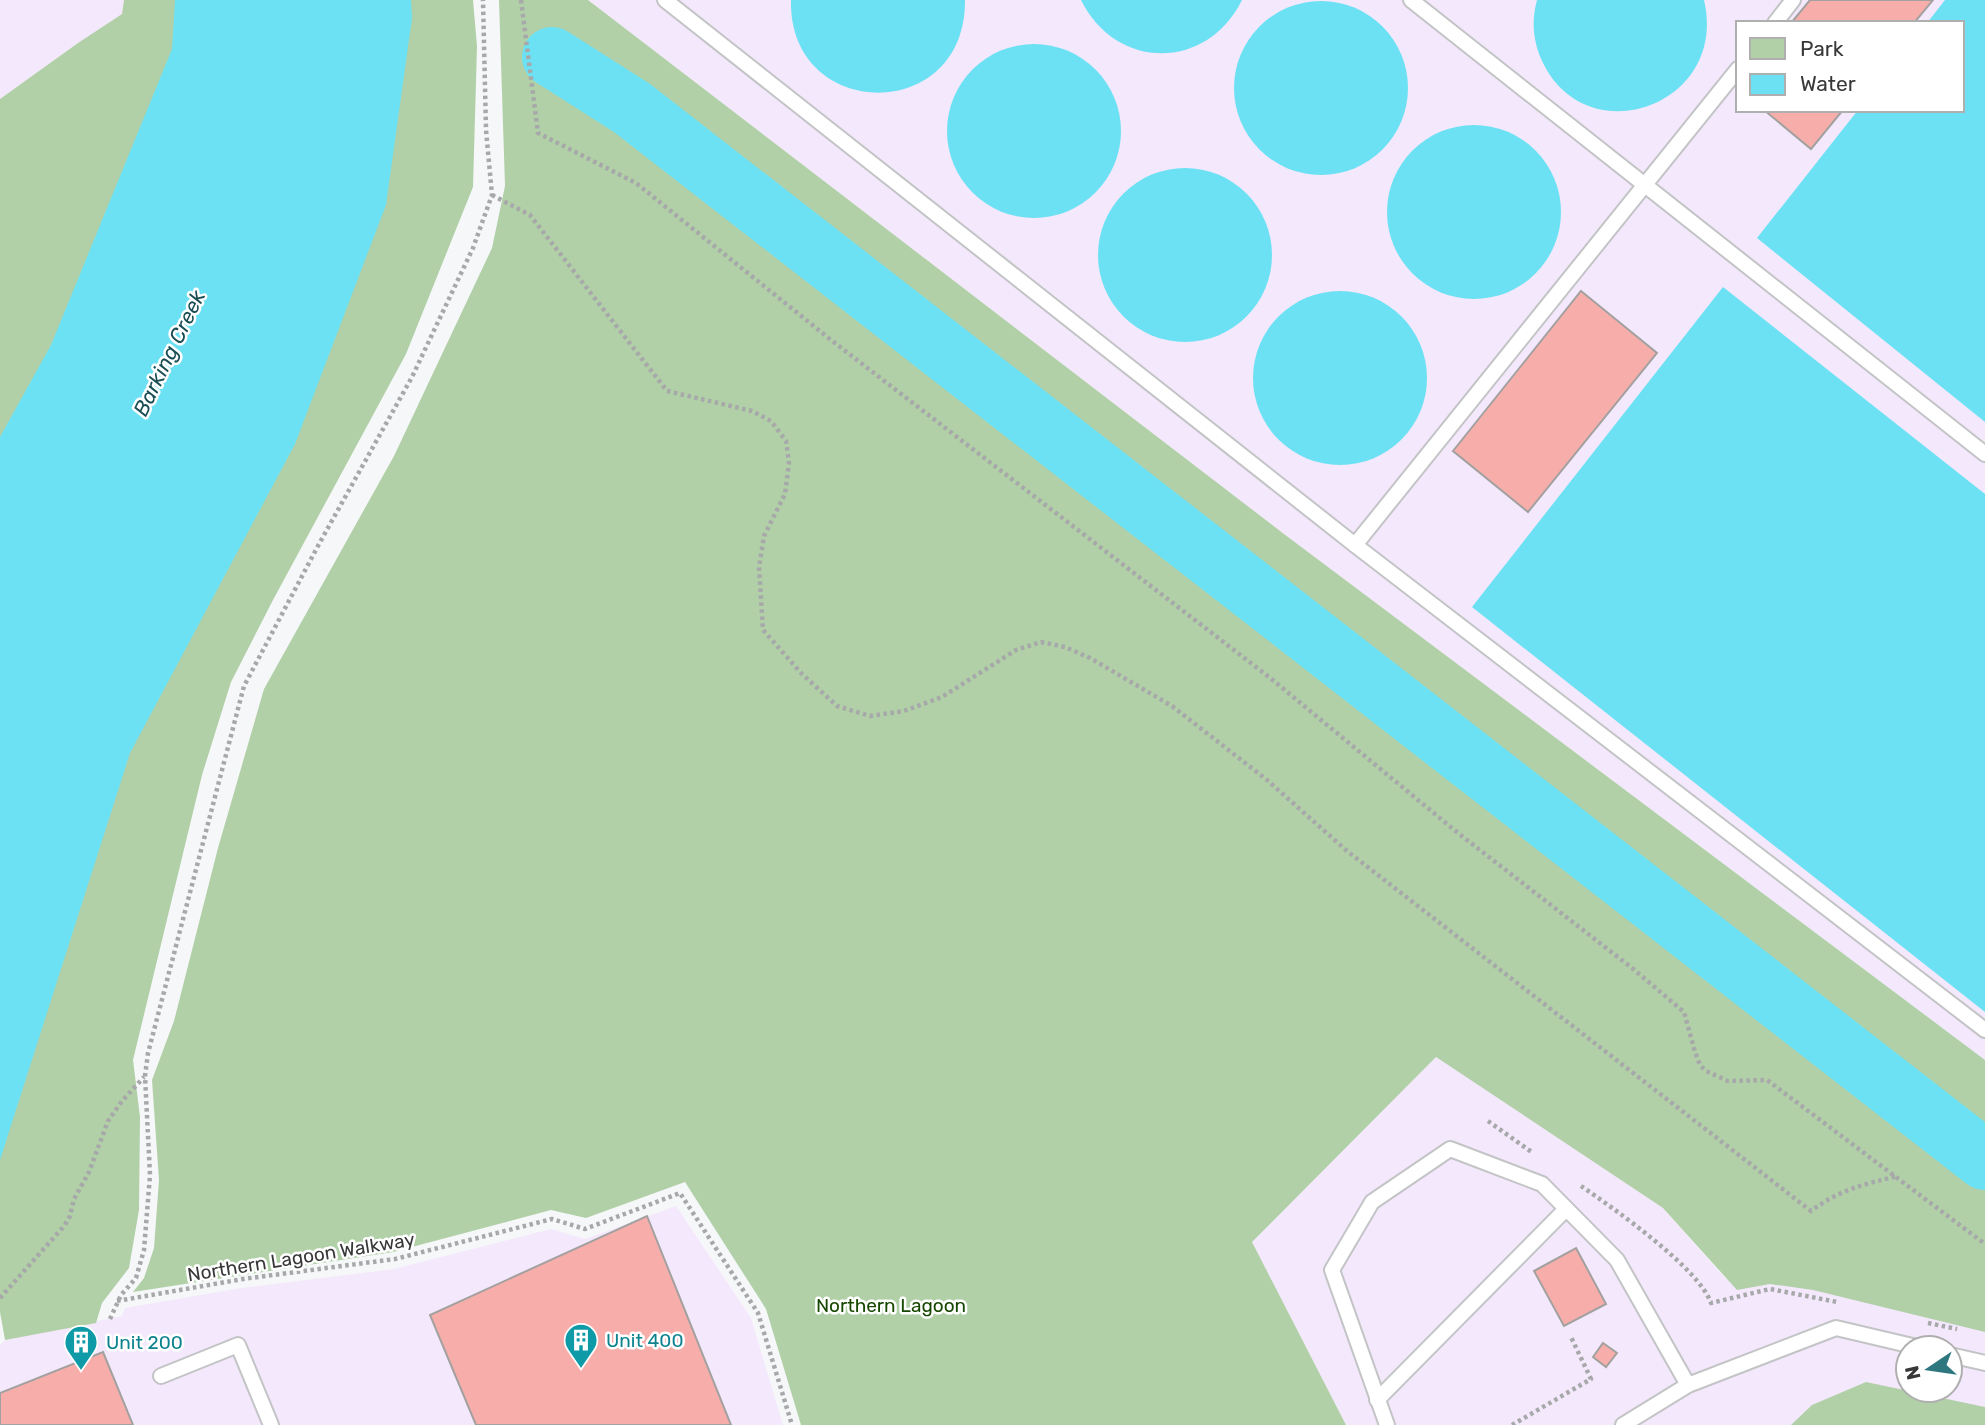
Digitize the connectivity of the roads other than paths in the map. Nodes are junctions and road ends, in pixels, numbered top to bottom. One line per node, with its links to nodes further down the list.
1 (665, 0): 8 (lane)
2 (1411, 0): 6 (lane)
3 (1793, 0): 4 (lane)
4 (1777, 21)
5 (1736, 72): 6 (lane)
6 (1646, 185): 7 (lane); 8 (lane)
7 (1985, 454)
8 (1355, 545): 9 (lane)
9 (1985, 1030)
10 (1566, 1209): 15 (lane); 16 (lane); 16 (lane)
11 (1894, 1342): 15 (lane)
12 (1964, 1358): 13 (lane)
13 (1985, 1363)
14 (161, 1376): 17 (lane)
15 (1688, 1385): 19 (lane)
16 (1377, 1400): 18 (lane)
17 (271, 1425)
18 (1387, 1425)
19 (1623, 1425)

